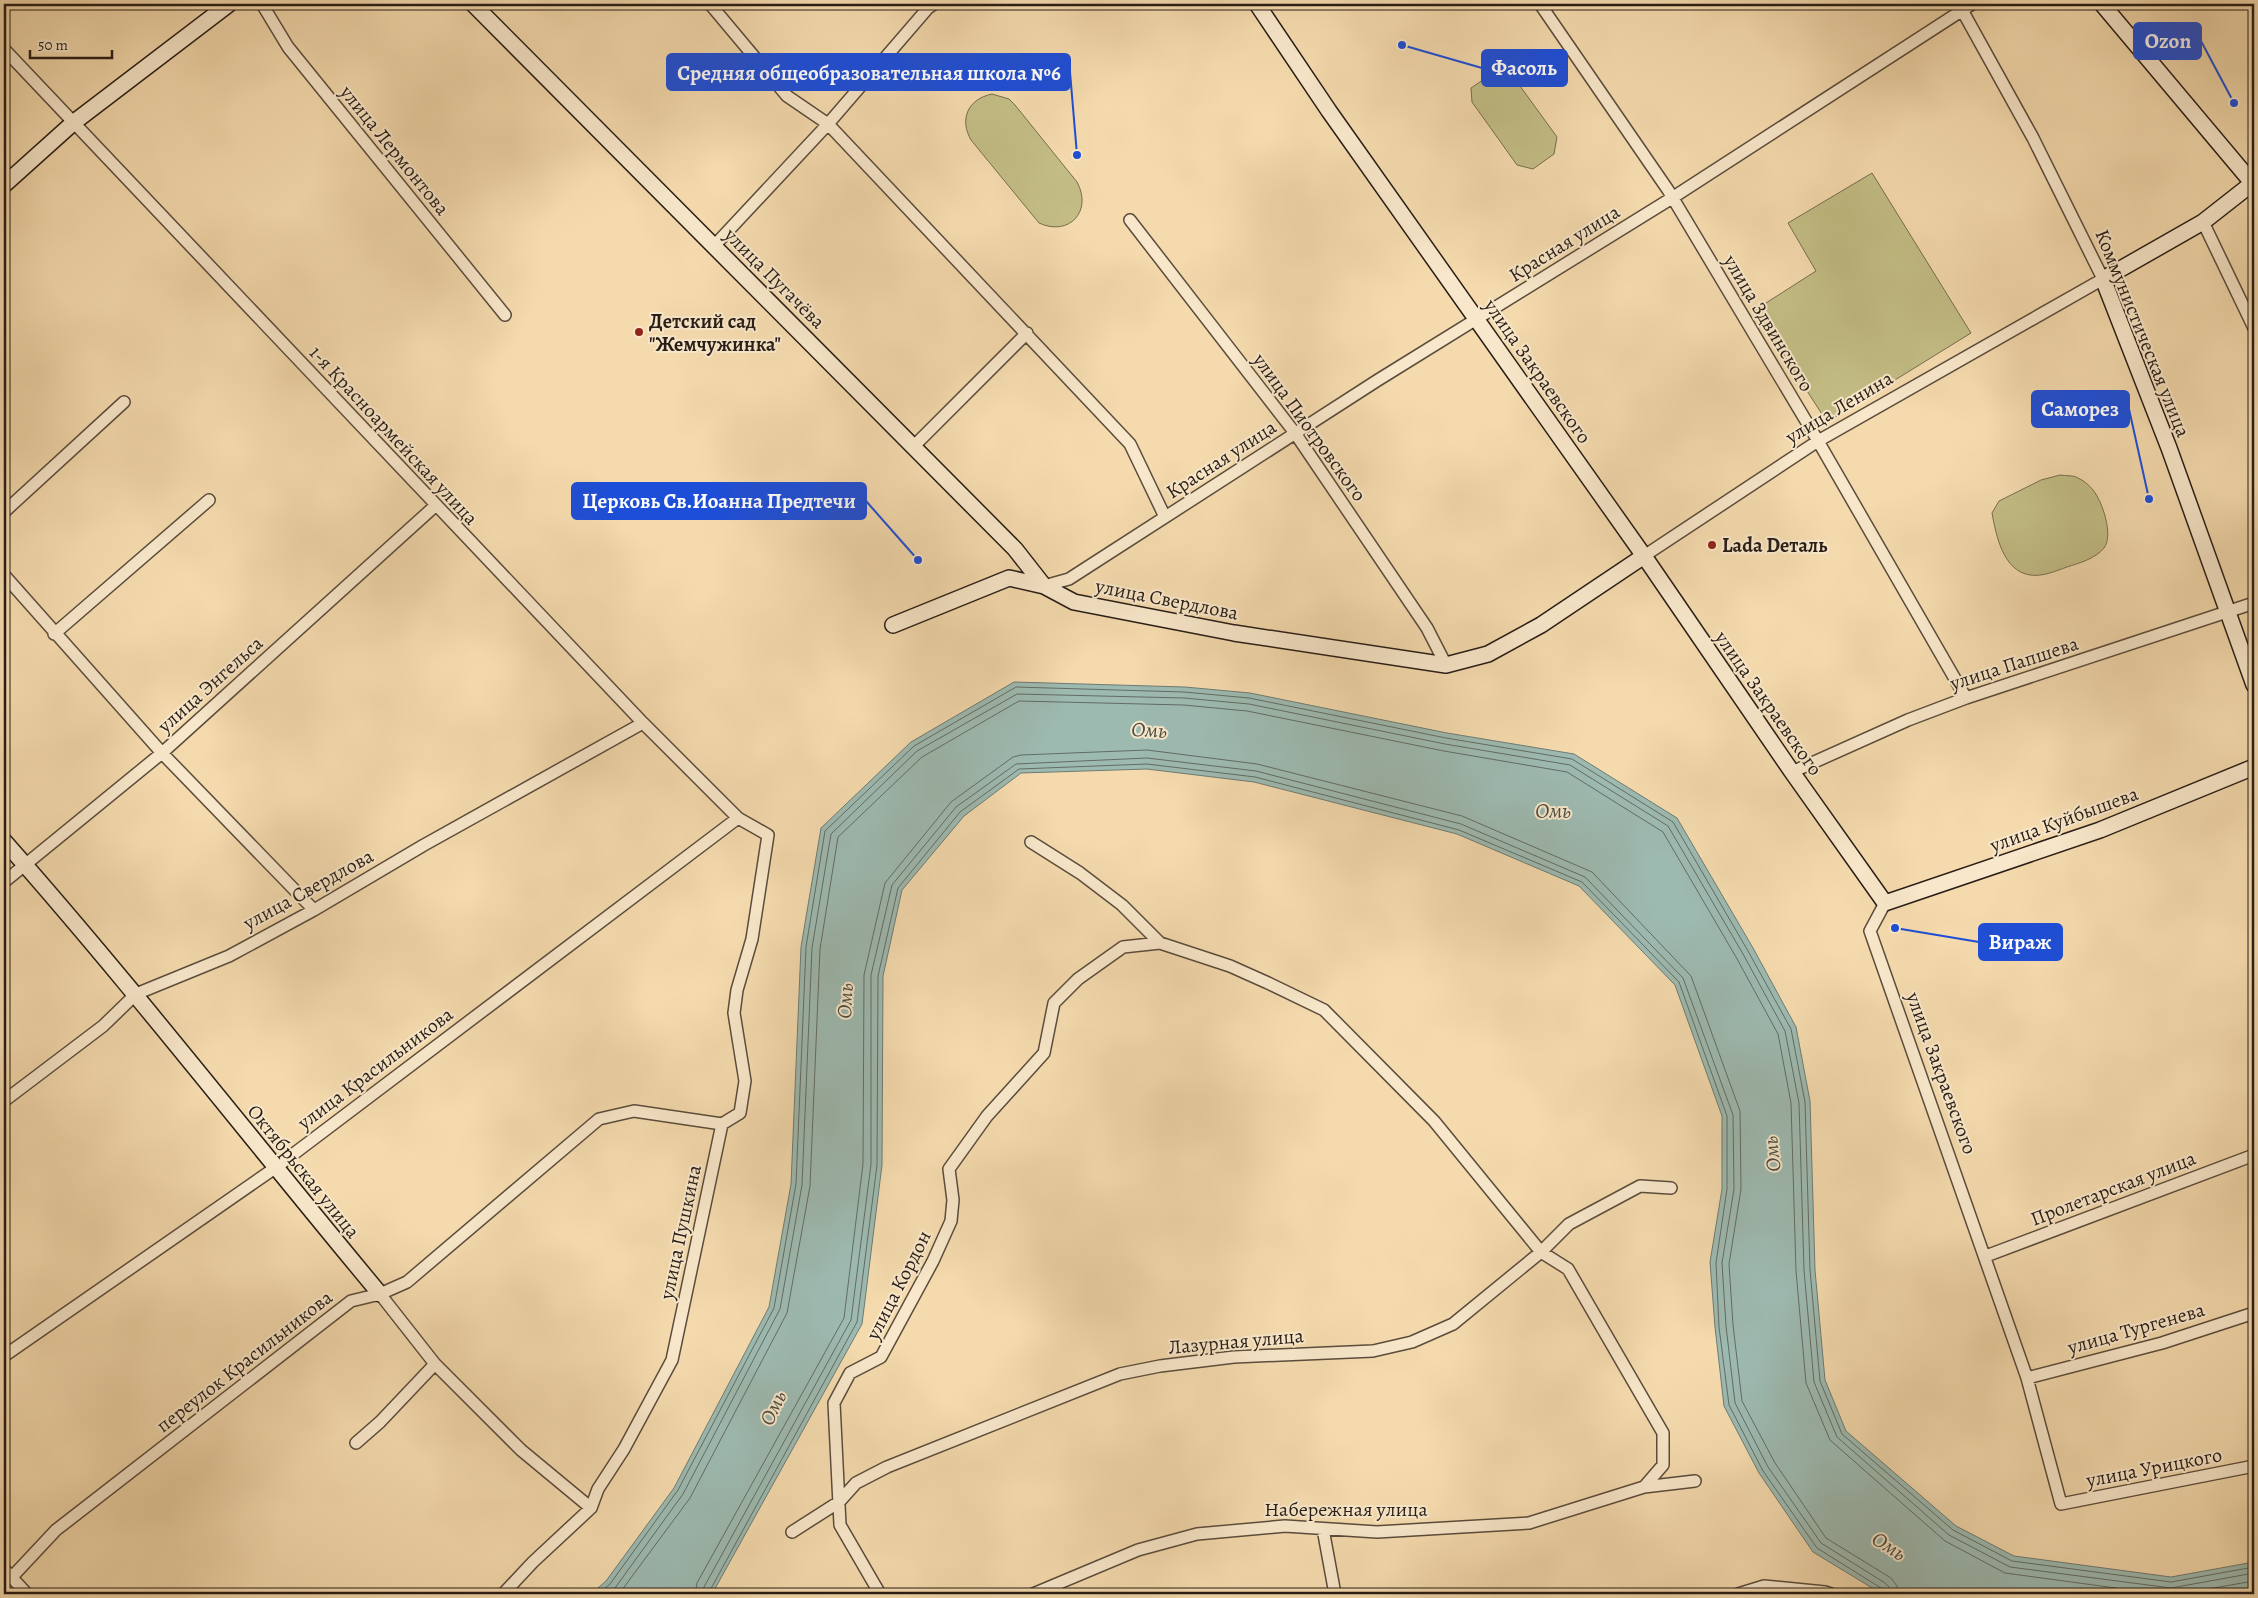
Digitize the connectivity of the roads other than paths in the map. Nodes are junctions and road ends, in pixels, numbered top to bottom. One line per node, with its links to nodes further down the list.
1 (230, 4): 11 (street)
2 (262, 4): 20 (street, улица Лермонтова)
3 (473, 4): 18 (street, улица Пугачёва)
4 (710, 4): 12 (street)
5 (934, 4): 12 (street)
6 (1257, 4): 21 (street, улица Закраевского)
7 (1540, 4): 15 (street, улица Здвинского)
8 (2102, 4): 13 (street)
9 (1967, 7): 15 (street, Красная улица); 19 (street, Коммунистическая улица)
10 (4, 50): 11 (street, 1-я Красноармейская улица)
11 (73, 123): 14 (street); 29 (street, 1-я Красноармейская улица)
12 (828, 124): 18 (street); 23 (street)
13 (2254, 184): 17 (street, улица Ленина)
14 (4, 185)
15 (1672, 198): 21 (street, Красная улица); 26 (street, улица Здвинского)
16 (1130, 220): 25 (street, улица Пиотровского)
17 (2203, 222): 19 (street, улица Ленина); 22 (street)
18 (714, 246): 27 (street, улица Пугачёва)
19 (2103, 278): 26 (street, улица Ленина); 36 (street, Коммунистическая улица)
20 (505, 315)
21 (1477, 320): 25 (street, Красная улица); 32 (street, улица Закраевского)
22 (2254, 328)
23 (1026, 333): 27 (street); 31 (street)
24 (124, 402): 30 (street)
25 (1295, 433): 31 (street, Красная улица); 39 (street, улица Пиотровского)
26 (1818, 441): 32 (street, улица Ленина); 41 (street, улица Здвинского)
27 (913, 448): 34 (street, улица Пугачёва)
28 (209, 500): 38 (street)
29 (435, 506): 42 (street, 1-я Красноармейская улица); 43 (street, улица Энгельса)
30 (4, 512)
31 (1165, 518): 34 (street, Красная улица)
32 (1644, 556): 39 (street, улица Ленина); 45 (street, улица Закраевского)
33 (4, 575): 38 (street)
34 (1044, 586): 37 (street, улица Свердлова); 39 (street, улица Свердлова)
35 (2254, 603): 36 (street, улица Папшева)
36 (2228, 613): 40 (street, Коммунистическая улица); 41 (street, улица Папшева)
37 (893, 625)
38 (54, 634): 43 (street)
39 (1446, 665)
40 (2254, 685)
41 (1966, 698): 45 (street, улица Папшева)
42 (643, 723): 46 (street, 1-я Красноармейская улица); 52 (street, улица Свердлова)
43 (162, 753): 49 (street, улица Энгельса); 52 (street)
44 (2254, 767): 51 (street, улица Куйбышева)
45 (1792, 772): 51 (street, улица Закраевского)
46 (738, 818): 56 (street, 1-я Красноармейская улица); 58 (street, улица Красильникова)
47 (4, 840): 49 (street, Октябрьская улица)
48 (1031, 842): 53 (street)
49 (24, 864): 50 (street, улица Энгельса); 54 (street, Октябрьская улица)
50 (4, 882)
51 (1885, 903): 61 (street, улица Закраевского)
52 (314, 910): 54 (street, улица Свердлова)
53 (1160, 943): 60 (street); 71 (street, улица Кордон)
54 (136, 994): 55 (street, улица Свердлова); 58 (street, Октябрьская улица)
55 (4, 1101)
56 (722, 1124): 62 (street, переулок Красильникова); 73 (street, улица Пушкина)
57 (2254, 1155): 61 (street, Пролетарская улица)
58 (274, 1168): 62 (street, Октябрьская улица); 64 (street, улица Красильникова)
59 (1671, 1188): 60 (street, Лазурная улица)
60 (1541, 1252): 70 (street); 71 (street, Лазурная улица)
61 (1986, 1256): 66 (street, улица Закраевского)
62 (380, 1294): 65 (street, Октябрьская улица); 76 (street, переулок Красильникова)
63 (2254, 1313): 66 (street, улица Тургенева)
64 (4, 1356)
65 (435, 1364): 67 (street); 73 (street, Октябрьская улица)
66 (2027, 1378): 72 (street, улица Закраевского)
67 (356, 1443)
68 (2254, 1466): 72 (street, улица Урицкого)
69 (1695, 1481): 70 (street, Набережная улица)
70 (1644, 1487): 74 (street, Набережная улица)
71 (839, 1502): 75 (street, Лазурная улица); 79 (street, улица Кордон)
72 (2061, 1504)
73 (591, 1508): 78 (street, улица Пушкина)
74 (1323, 1529): 80 (street, Набережная улица); 81 (street)
75 (792, 1532)
76 (8, 1573): 77 (street)
77 (27, 1594)
78 (504, 1594)
79 (880, 1594)
80 (1033, 1594)
81 (1335, 1594)
82 (1738, 1594): 83 (street)
83 (1831, 1594)

